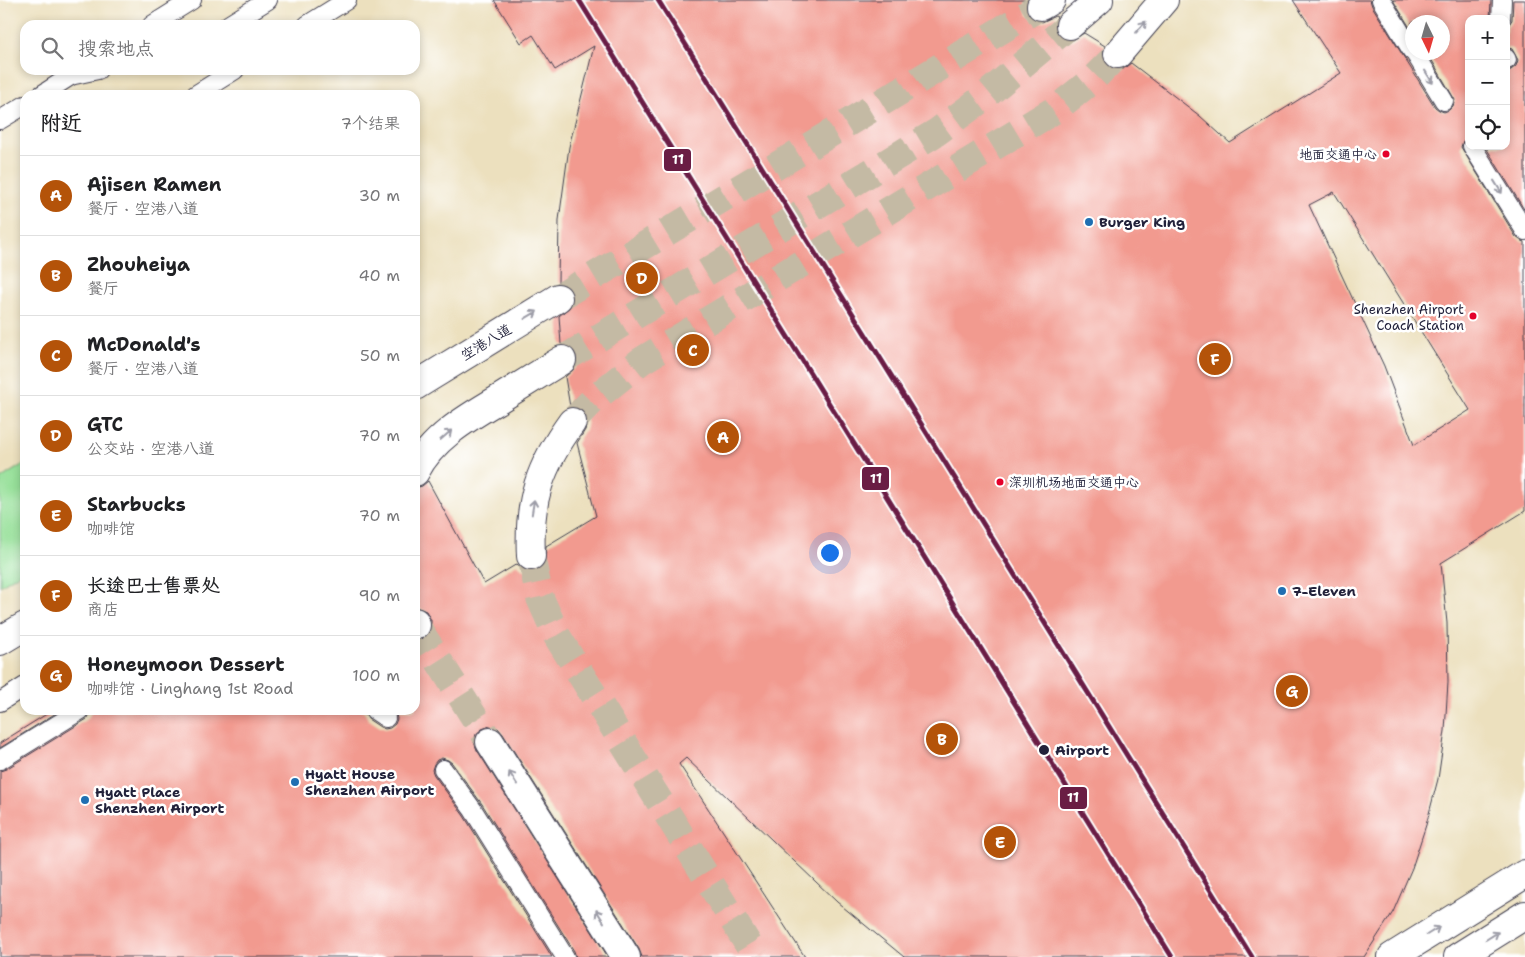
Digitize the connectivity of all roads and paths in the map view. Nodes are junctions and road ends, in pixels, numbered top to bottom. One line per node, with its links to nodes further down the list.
1 (192, 0): 9 (lane)
2 (268, 0): 10 (lane)
3 (347, 0): 11 (lane)
4 (1099, 0): 12 (street)
5 (1164, 0): 14 (street, one-way to 5)
6 (1381, 0): 13 (lane)
7 (1502, 0): 8 (lane)
8 (1501, 15)
9 (160, 20)
10 (236, 20)
11 (315, 20)
12 (1070, 25)
13 (1405, 39)
14 (1118, 54)
15 (1418, 60): 20 (lane, one-way to 20)
16 (72, 75): 18 (lane)
17 (227, 75): 19 (lane)
18 (48, 90)
19 (203, 90)
20 (1444, 101)
21 (20, 108): 22 (lane)
22 (0, 120)
23 (1474, 150): 24 (lane, one-way to 24)
24 (1525, 231)
25 (558, 298): 27 (street, 空港八道, one-way to 25)
26 (562, 360): 29 (street, one-way to 26)
27 (420, 383)
28 (572, 422): 30 (street, one-way to 28)
29 (420, 465)
30 (531, 556)
31 (20, 629): 32 (street)
32 (0, 641)
33 (20, 689): 34 (lane)
34 (0, 702)
35 (73, 715): 37 (lane)
36 (490, 742): 42 (street, one-way to 36)
37 (0, 760)
38 (442, 769): 41 (lane)
39 (1525, 874): 43 (street, one-way to 39)
40 (1525, 915): 44 (street, one-way to 40)
41 (565, 957)
42 (626, 957)
43 (1392, 957)
44 (1458, 957)

